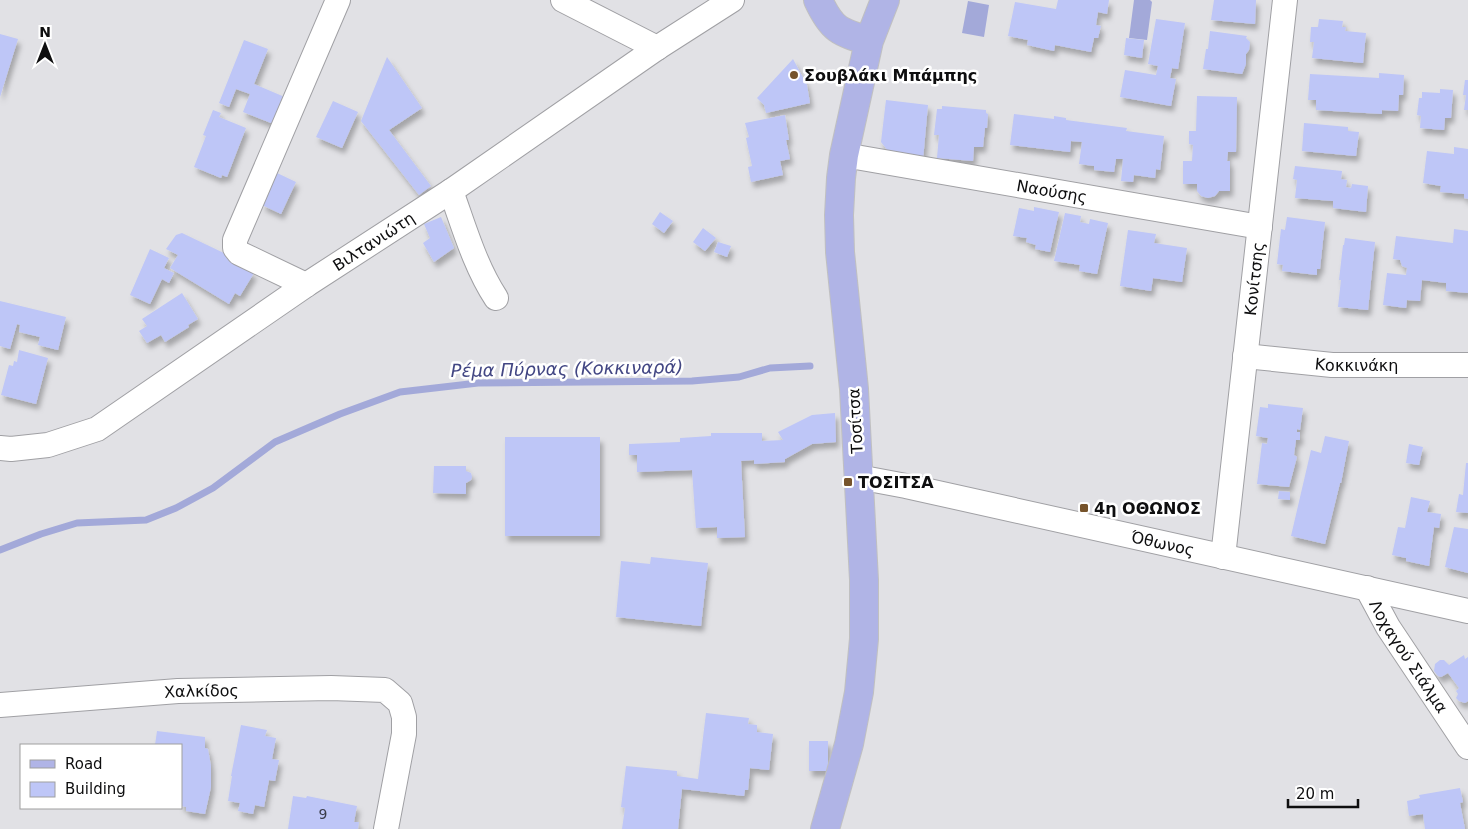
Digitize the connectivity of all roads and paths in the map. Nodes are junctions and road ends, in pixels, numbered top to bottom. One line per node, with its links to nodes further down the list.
1 (338, 0): 12 (street)
2 (563, 0): 8 (street)
3 (732, 0): 8 (street, Βιλτανιώτη)
4 (818, 0): 7 (main road)
5 (1285, 0): 11 (street, Κονίτσης)
6 (877, 2): 7 (main road, Τοσίτσα)
7 (869, 41): 9 (main road, Τοσίτσα)
8 (657, 48): 10 (street, Βιλτανιώτη)
9 (844, 155): 11 (street, Ναούσης); 17 (main road, Τοσίτσα)
10 (451, 191): 12 (street, Βιλτανιώτη); 13 (street)
11 (1260, 227): 14 (street, Κονίτσης)
12 (306, 285): 16 (street, Βιλτανιώτη)
13 (496, 298)
14 (1245, 356): 15 (street, Κοκκινάκη); 18 (street, Κονίτσης)
15 (1468, 365)
16 (0, 448)
17 (858, 477): 18 (street, Όθωνος); 24 (main road, Τοσίτσα)
18 (1223, 557): 19 (street, Όθωνος)
19 (1367, 588): 20 (street, Όθωνος); 22 (street, Λοχαγού Σιάλμα)
20 (1468, 611)
21 (0, 705): 23 (street, Χαλκίδος)
22 (1468, 747)
23 (386, 829)
24 (824, 829)

